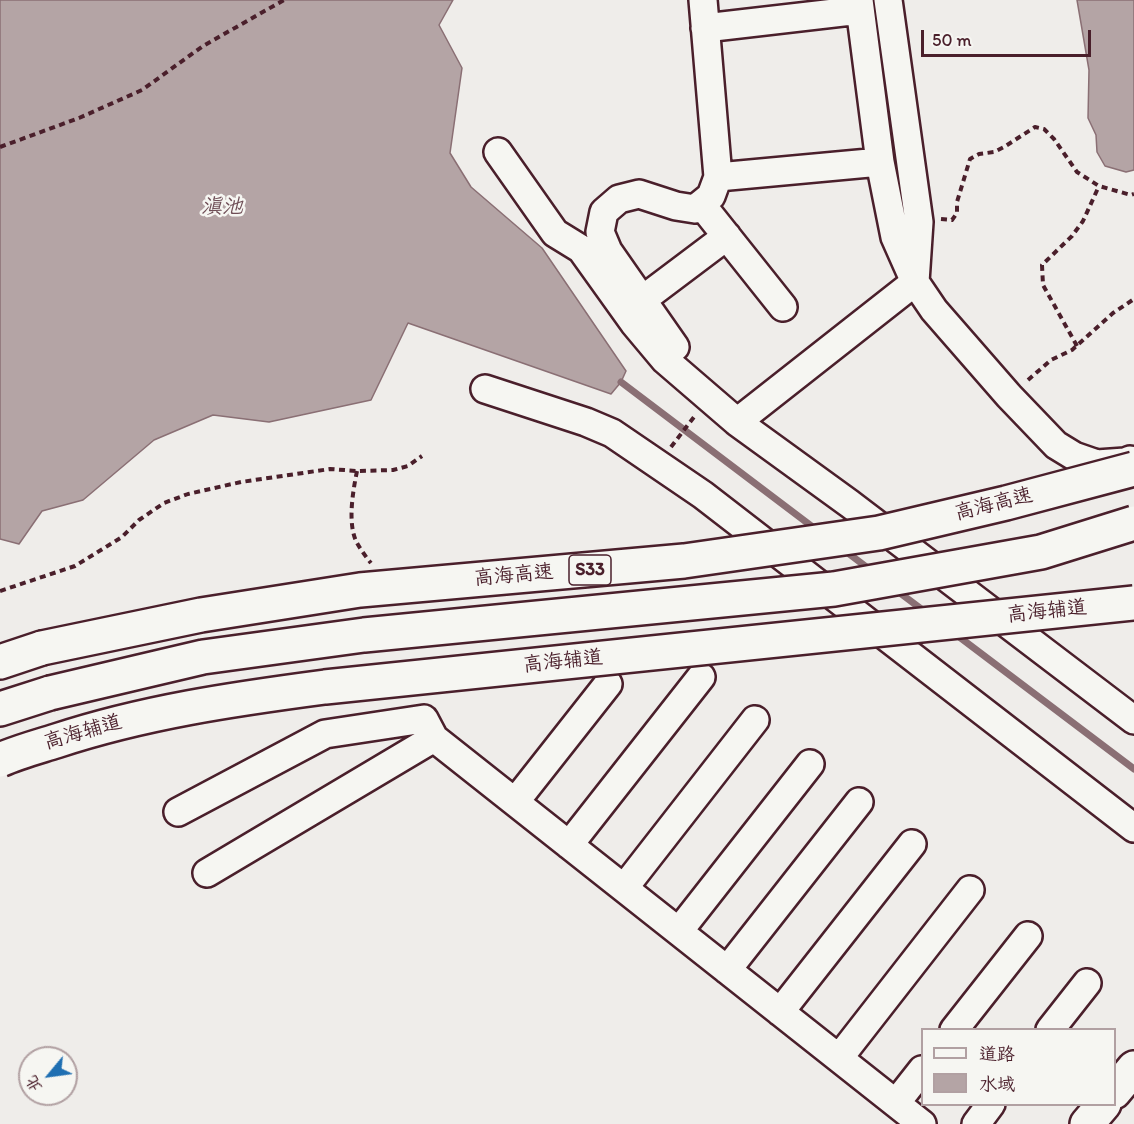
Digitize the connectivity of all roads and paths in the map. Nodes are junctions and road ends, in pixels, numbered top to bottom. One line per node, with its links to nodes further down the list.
1 (284, 0): 6 (path)
2 (703, 0): 5 (street)
3 (888, 0): 13 (street)
4 (859, 5): 5 (street); 8 (street)
5 (705, 28): 9 (street)
6 (0, 147)
7 (498, 152): 23 (street)
8 (880, 162): 9 (street); 15 (street)
9 (718, 177): 12 (street)
10 (1099, 186): 11 (path); 13 (path); 20 (path)
11 (1134, 194)
12 (701, 204): 14 (street); 17 (street)
13 (918, 222): 15 (street)
14 (727, 236): 17 (street); 18 (street)
15 (915, 282): 22 (street); 24 (street)
16 (1134, 299): 20 (path)
17 (642, 300): 19 (street)
18 (783, 308)
19 (675, 346)
20 (1077, 346): 22 (path)
21 (485, 389): 27 (street)
22 (1009, 396): 26 (street)
23 (709, 398): 24 (street); 27 (path)
24 (737, 422): 37 (street)
25 (422, 456): 30 (path)
26 (1134, 458)
27 (658, 465): 44 (street)
28 (1134, 469): 32 (main road, 高海高速 / S33, bridge)
29 (1134, 523): 35 (main road, S33, bridge)
30 (0, 591)
31 (1134, 603): 39 (main road, 高海辅道, bridge)
32 (0, 662)
33 (701, 677): 46 (street)
34 (608, 684): 41 (street)
35 (0, 709)
36 (755, 720): 48 (street)
37 (1134, 720)
38 (434, 738): 41 (street); 43 (street); 47 (street)
39 (0, 760)
40 (810, 764): 50 (street)
41 (515, 802): 46 (street)
42 (859, 802): 52 (street)
43 (178, 812)
44 (1134, 828)
45 (912, 844): 54 (street)
46 (569, 845): 48 (street)
47 (207, 873)
48 (624, 888): 50 (street)
49 (970, 890): 57 (street)
50 (679, 932): 52 (street)
51 (1028, 936): 55 (street)
52 (727, 970): 54 (street)
53 (1087, 983): 56 (street)
54 (780, 1012): 57 (street)
55 (955, 1028)
56 (1051, 1028)
57 (839, 1058): 61 (street)
58 (1134, 1068): 60 (main road)
59 (921, 1071): 61 (street)
60 (1116, 1090)
61 (896, 1103): 64 (street)
62 (990, 1106): 65 (street)
63 (1102, 1106): 66 (main road)
64 (922, 1124)
65 (976, 1124)
66 (1088, 1124)

